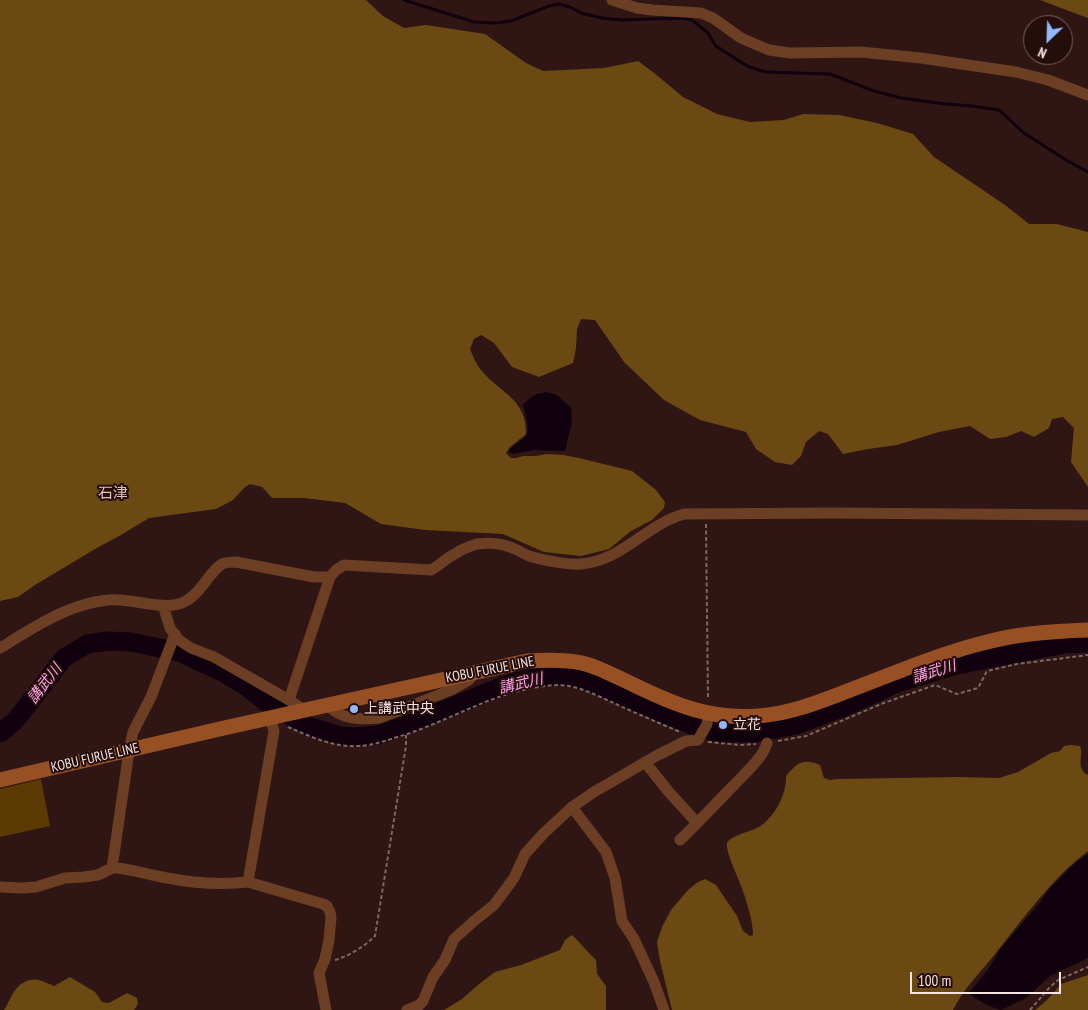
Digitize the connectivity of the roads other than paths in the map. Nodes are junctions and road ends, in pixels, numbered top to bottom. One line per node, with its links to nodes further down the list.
1 (612, 0): 2 (street)
2 (1088, 95)
3 (1088, 515): 4 (street)
4 (330, 577): 5 (street); 11 (street)
5 (163, 605): 7 (street); 8 (street)
6 (1088, 630): 13 (main road, KOBU FURUE LINE)
7 (174, 639): 11 (street); 15 (street)
8 (0, 648)
9 (475, 672): 10 (main road, KOBU FURUE LINE); 10 (street); 13 (main road, KOBU FURUE LINE)
10 (328, 705): 11 (main road, KOBU FURUE LINE)
11 (297, 707): 12 (main road, KOBU FURUE LINE)
12 (274, 717): 15 (main road, KOBU FURUE LINE); 22 (street)
13 (707, 719): 16 (street)
14 (767, 743): 19 (street)
15 (129, 751): 17 (main road, KOBU FURUE LINE); 21 (street)
16 (645, 762): 18 (street); 19 (street)
17 (0, 780)
18 (572, 807): 25 (street); 26 (street)
19 (697, 824): 20 (street)
20 (680, 840)
21 (112, 868): 22 (street); 23 (street)
22 (248, 882): 24 (street)
23 (0, 887)
24 (326, 1010)
25 (407, 1010)
26 (664, 1010)

